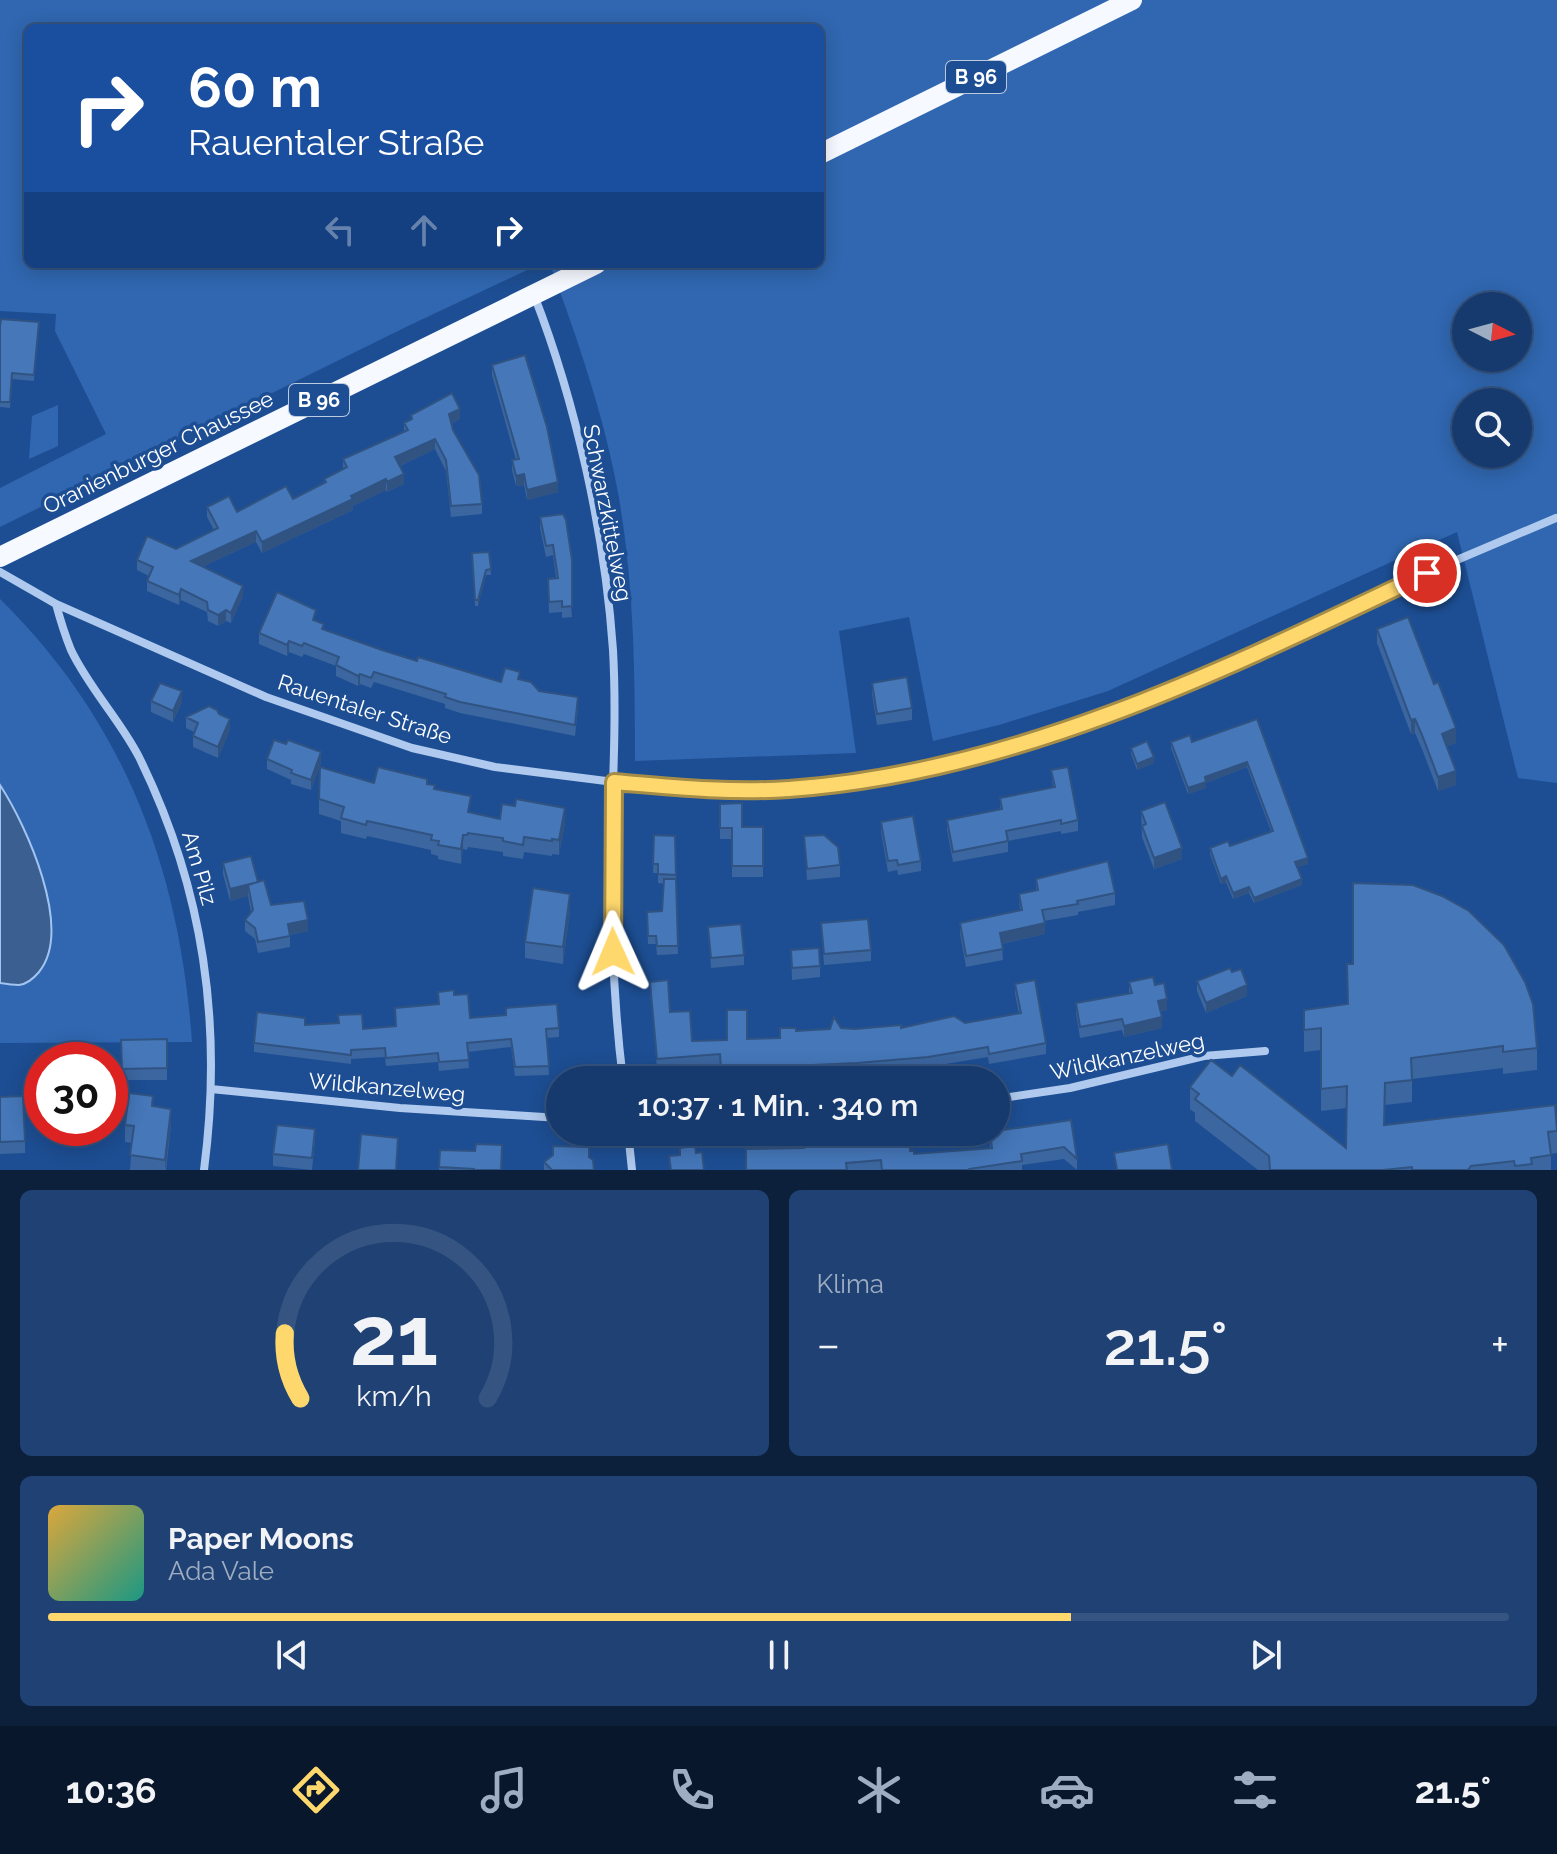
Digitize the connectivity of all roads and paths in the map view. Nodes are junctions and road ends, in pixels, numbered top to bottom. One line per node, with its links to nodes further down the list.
1 (1132, 0): 2 (main road, B 96)
2 (824, 152)
3 (588, 268): 4 (main road, Oranienburger Chaussee / B 96)
4 (534, 295): 6 (main road, Oranienburger Chaussee / B 96); 9 (street, Schwarzkittelweg)
5 (1556, 518): 9 (street, Rauentaler Straße)
6 (0, 557)
7 (0, 572): 8 (street, Rauentaler Straße)
8 (56, 604): 9 (street, Rauentaler Straße); 12 (street, Am Pilz)
9 (614, 782): 11 (street, Schwarzkittelweg)
10 (1265, 1051): 13 (street, Wildkanzelweg)
11 (622, 1066)
12 (211, 1089): 14 (street, Wildkanzelweg); 16 (street, Am Pilz)
13 (1010, 1097)
14 (546, 1117)
15 (629, 1146): 17 (street)
16 (204, 1170)
17 (632, 1170)

